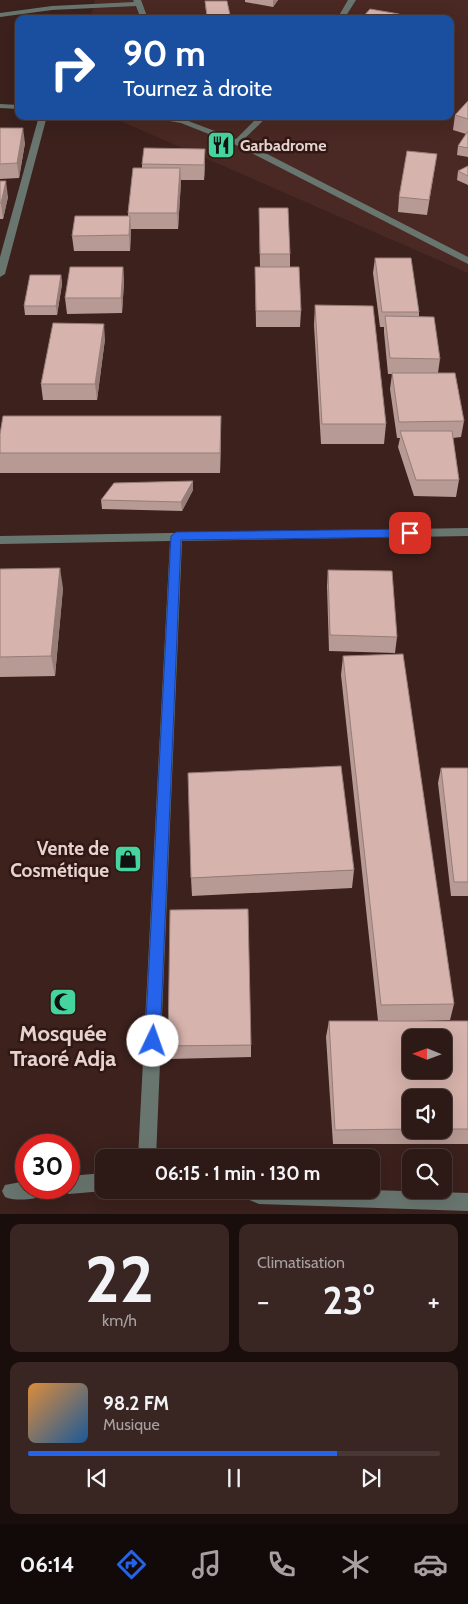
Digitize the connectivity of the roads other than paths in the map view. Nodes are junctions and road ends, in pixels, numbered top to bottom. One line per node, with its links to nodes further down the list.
1 (352, 0): 5 (street)
2 (138, 2): 3 (street); 4 (street)
3 (0, 15)
4 (143, 15)
5 (343, 15)
6 (0, 106): 7 (street)
7 (15, 107)
8 (42, 120): 13 (street)
9 (184, 120): 11 (street)
10 (260, 120): 11 (street)
11 (237, 142): 12 (street)
12 (468, 262)
13 (0, 271)
14 (468, 532): 15 (street)
15 (176, 536): 16 (street); 17 (street)
16 (0, 540)
17 (148, 1149)
18 (95, 1183): 19 (street)
19 (80, 1184)
20 (11, 1191): 21 (street)
21 (15, 1191)
22 (378, 1199): 23 (street)
23 (468, 1202)

